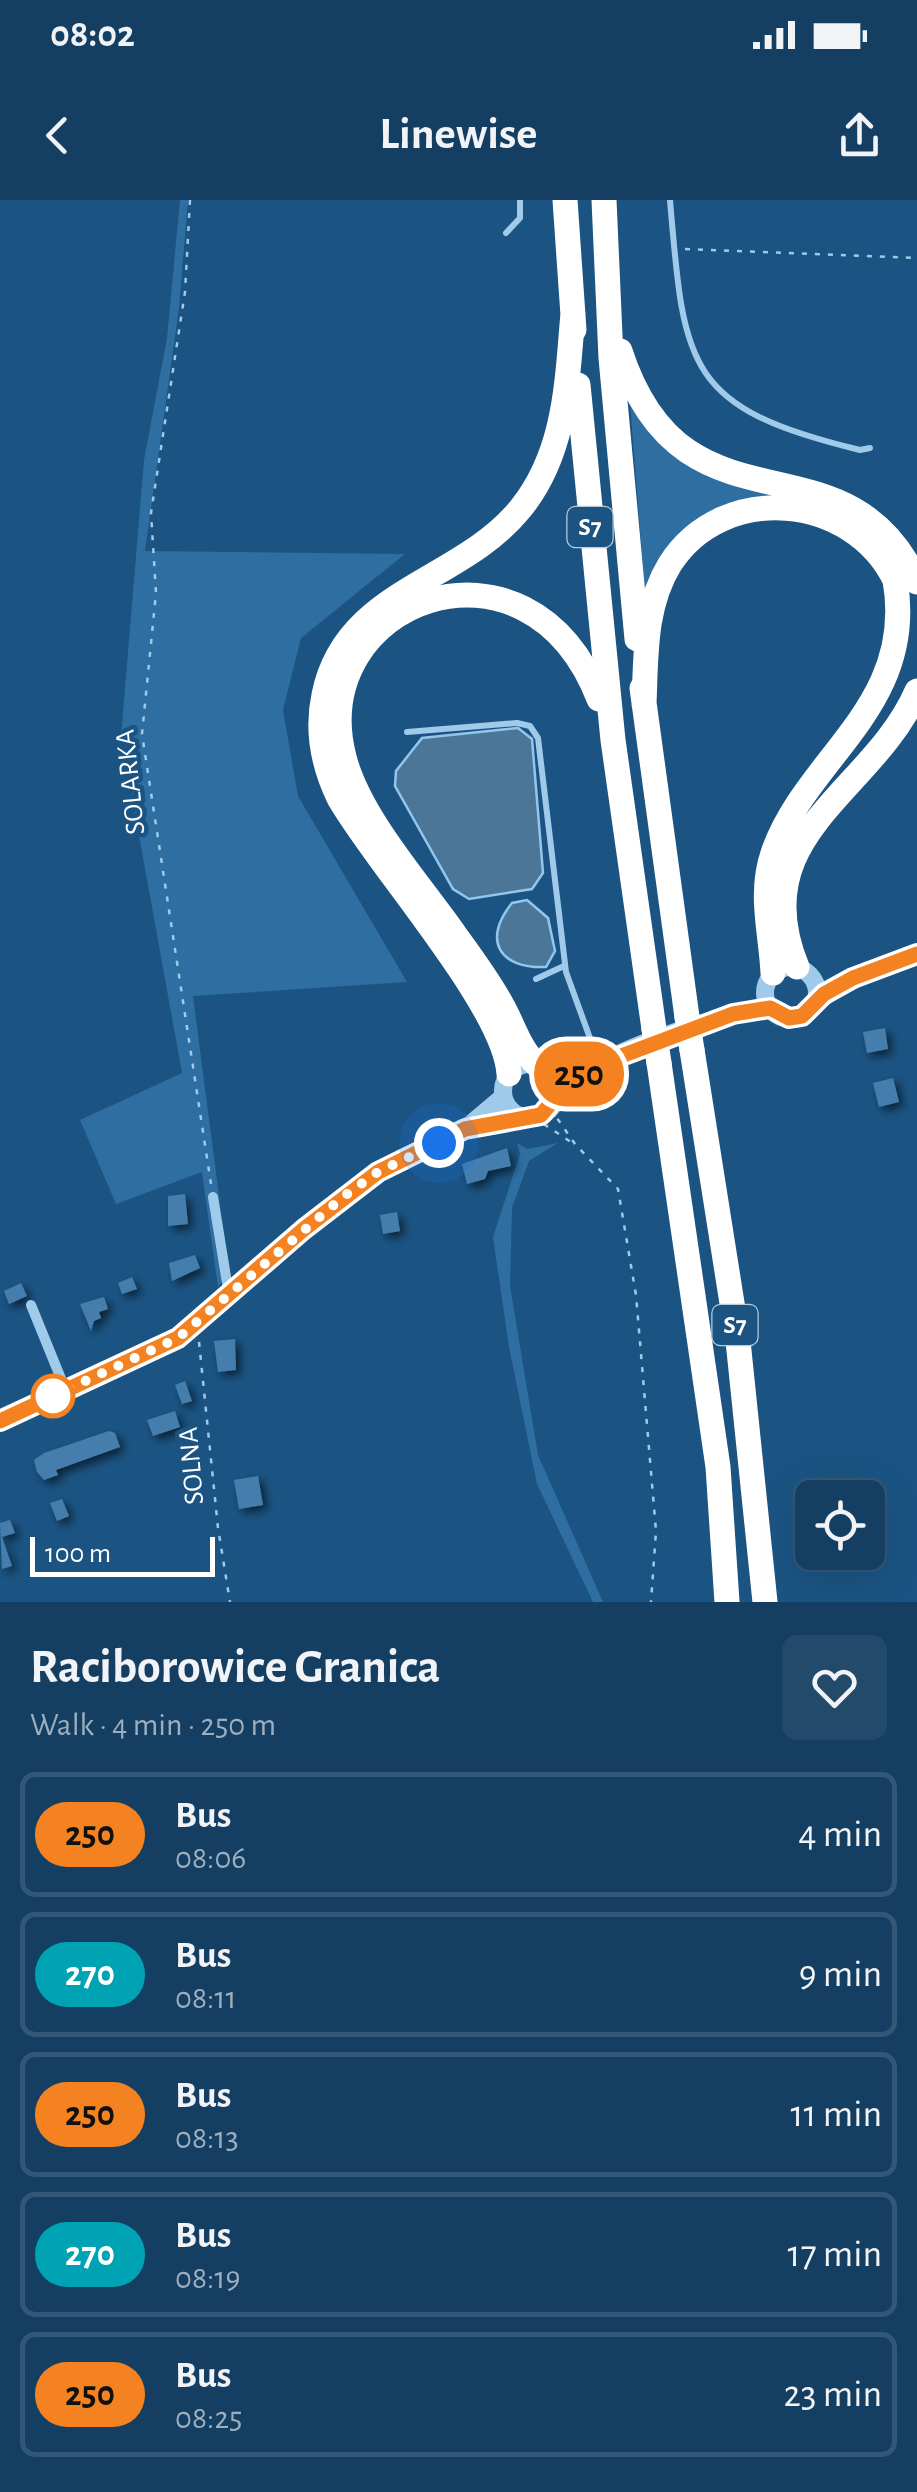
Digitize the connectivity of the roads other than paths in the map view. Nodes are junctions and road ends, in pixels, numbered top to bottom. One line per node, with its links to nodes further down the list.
1 (520, 200): 5 (lane)
2 (565, 200): 7 (highway, S7)
3 (604, 200): 6 (highway, S7)
4 (670, 200): 8 (lane)
5 (506, 233)
6 (607, 293): 9 (highway); 11 (highway, S7)
7 (573, 313): 13 (highway, S7); 22 (highway)
8 (870, 448)
9 (917, 582)
10 (917, 691): 18 (highway)
11 (644, 704): 18 (highway); 32 (highway, S7, bridge)
12 (407, 732): 15 (lane)
13 (613, 740): 21 (highway); 31 (highway, S7, bridge)
14 (917, 954): 16 (street)
15 (565, 966): 17 (lane); 20 (lane)
16 (853, 978): 18 (street); 19 (street)
17 (536, 979)
18 (784, 984): 19 (street); 19 (street); 20 (street)
19 (817, 1001)
20 (593, 1067): 21 (street); 23 (street)
21 (543, 1068): 22 (street); 23 (street)
22 (506, 1086): 24 (street); 25 (street)
23 (554, 1100): 24 (street)
24 (526, 1116): 25 (street)
25 (465, 1129): 27 (street)
26 (213, 1197): 27 (street)
27 (229, 1298): 29 (street)
28 (31, 1305): 29 (street)
29 (66, 1391): 30 (street)
30 (0, 1420)
31 (727, 1602)
32 (765, 1602)

